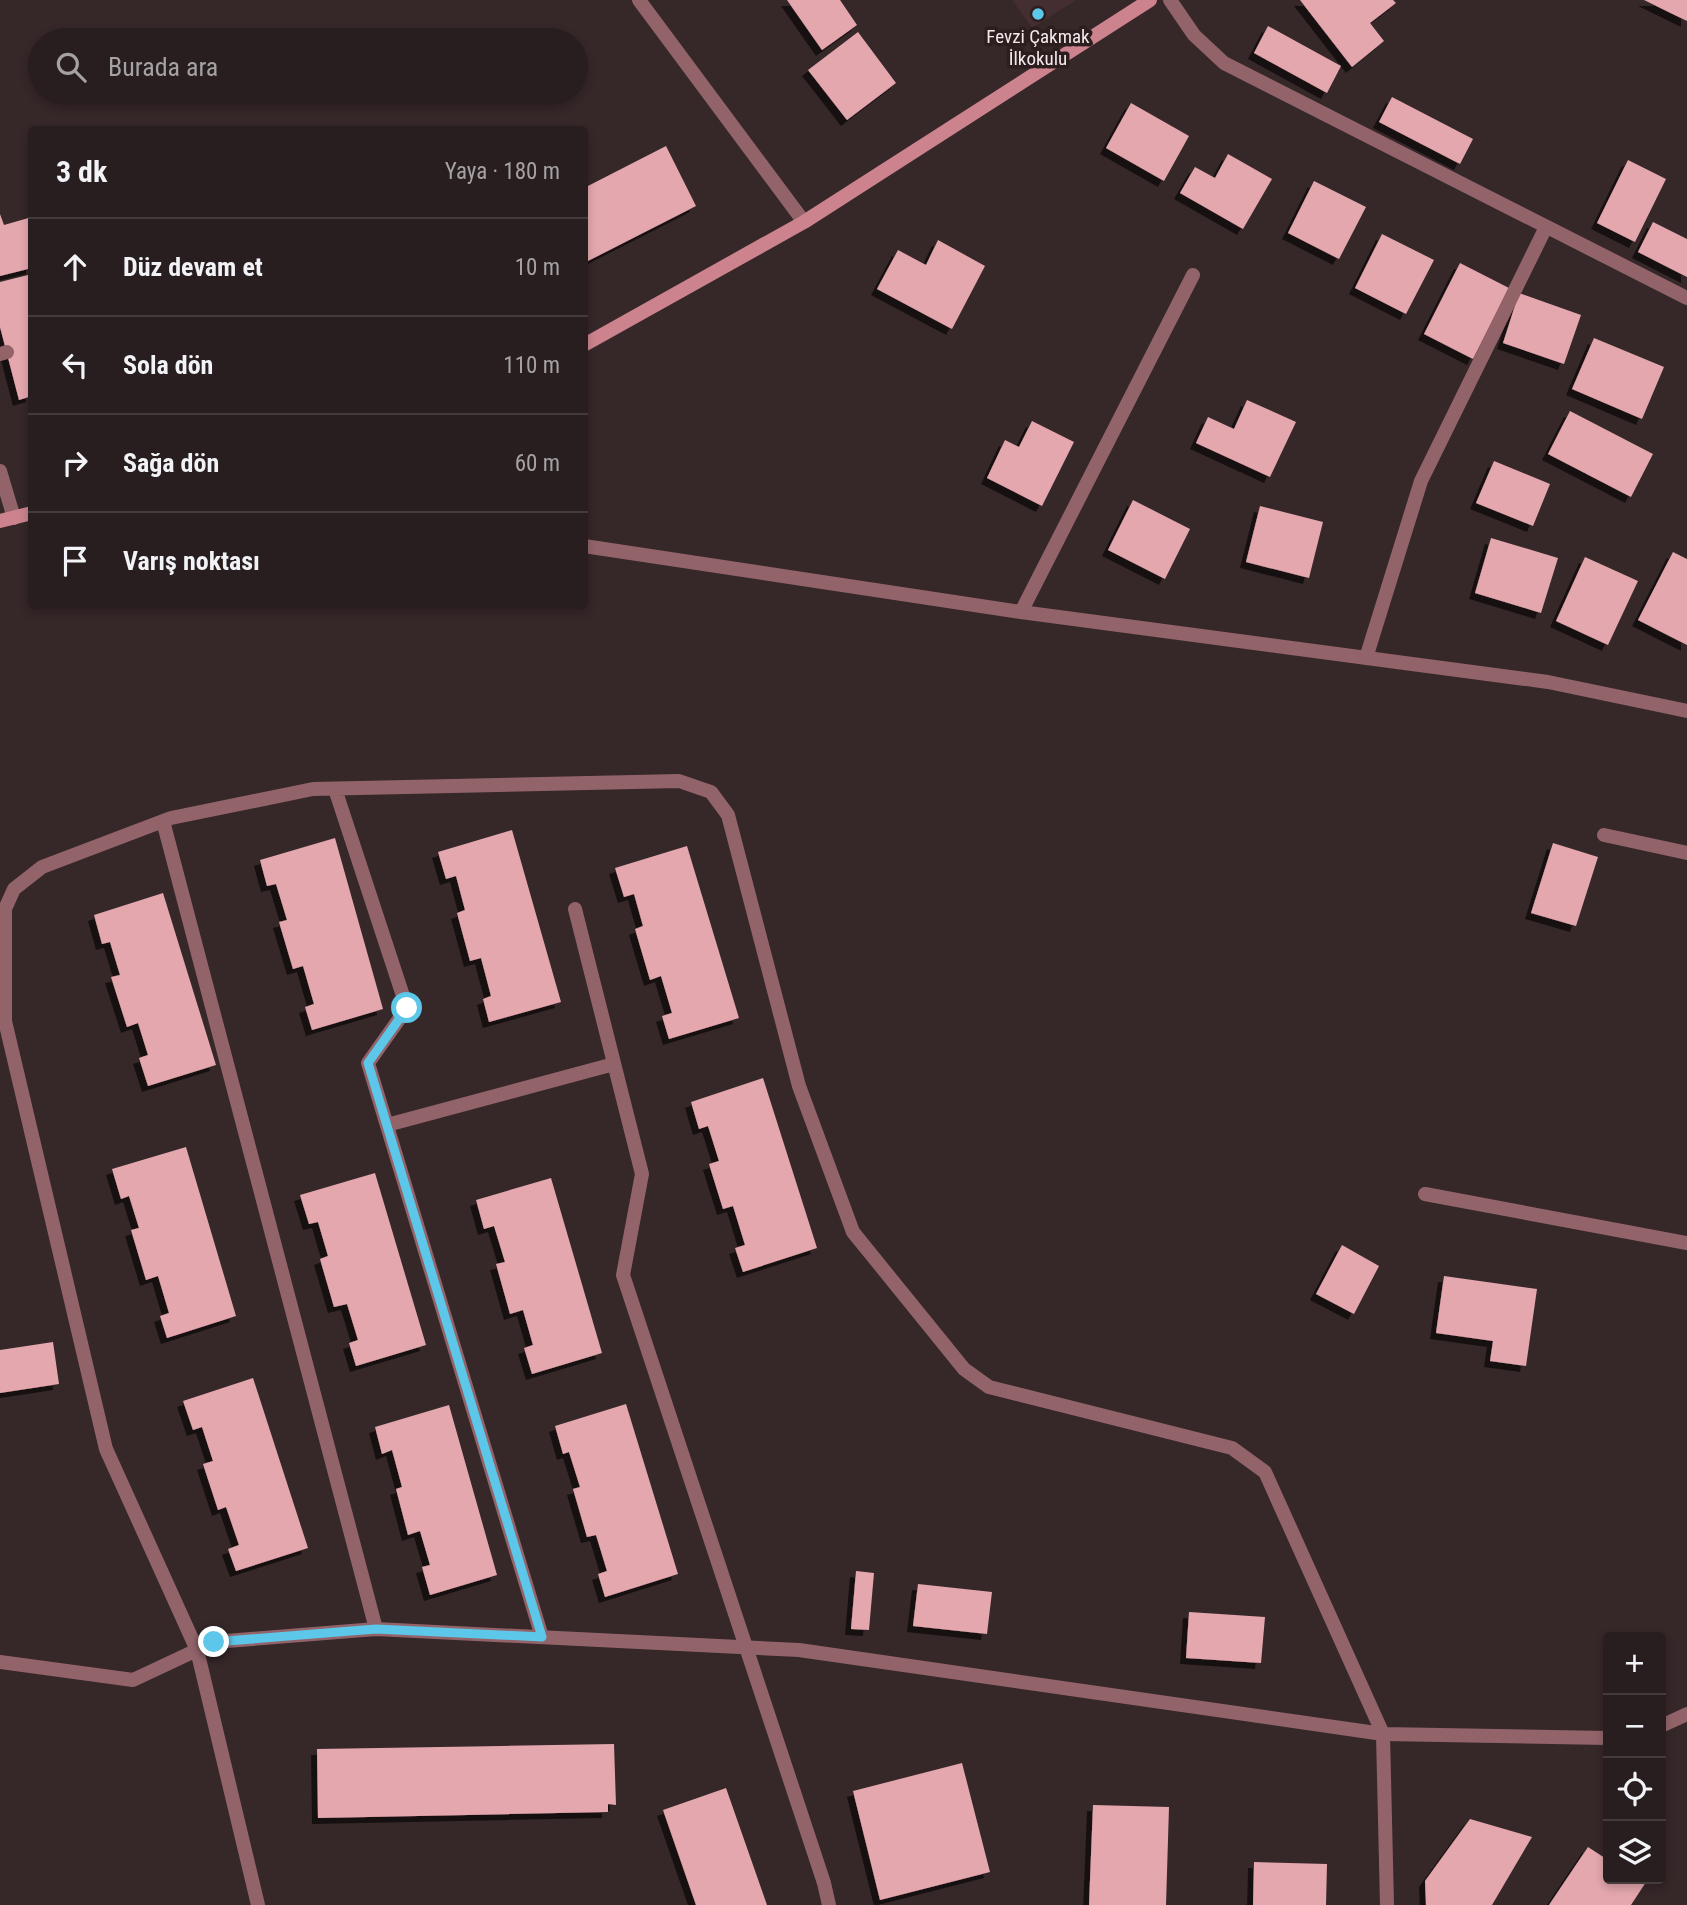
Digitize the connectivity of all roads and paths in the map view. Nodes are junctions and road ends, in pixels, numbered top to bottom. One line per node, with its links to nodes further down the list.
1 (639, 0): 4 (street)
2 (1150, 0): 4 (main road)
3 (1170, 0): 5 (street)
4 (804, 222): 8 (main road)
5 (1546, 227): 7 (street); 14 (street)
6 (1193, 275): 13 (street)
7 (1687, 299)
8 (588, 343)
9 (0, 471): 11 (street)
10 (28, 514): 11 (main road)
11 (7, 519)
12 (588, 547): 13 (street)
13 (1021, 611): 14 (street)
14 (1366, 658): 15 (street)
15 (1687, 710)
16 (335, 789): 17 (street); 22 (street); 32 (street)
17 (163, 821): 25 (street); 28 (street)
18 (1605, 835): 19 (street)
19 (1687, 853)
20 (575, 909): 21 (street)
21 (614, 1064): 22 (street); 27 (street)
22 (387, 1125): 26 (street)
23 (1425, 1194): 24 (street)
24 (1687, 1243)
25 (376, 1629): 26 (street); 28 (street)
26 (542, 1637): 27 (street)
27 (747, 1647): 32 (street); 35 (street)
28 (197, 1650): 29 (street); 34 (street)
29 (0, 1662)
30 (1687, 1714): 31 (street)
31 (1666, 1724)
32 (1383, 1734): 33 (street); 36 (street)
33 (1603, 1738)
34 (258, 1905)
35 (829, 1905)
36 (1387, 1905)

